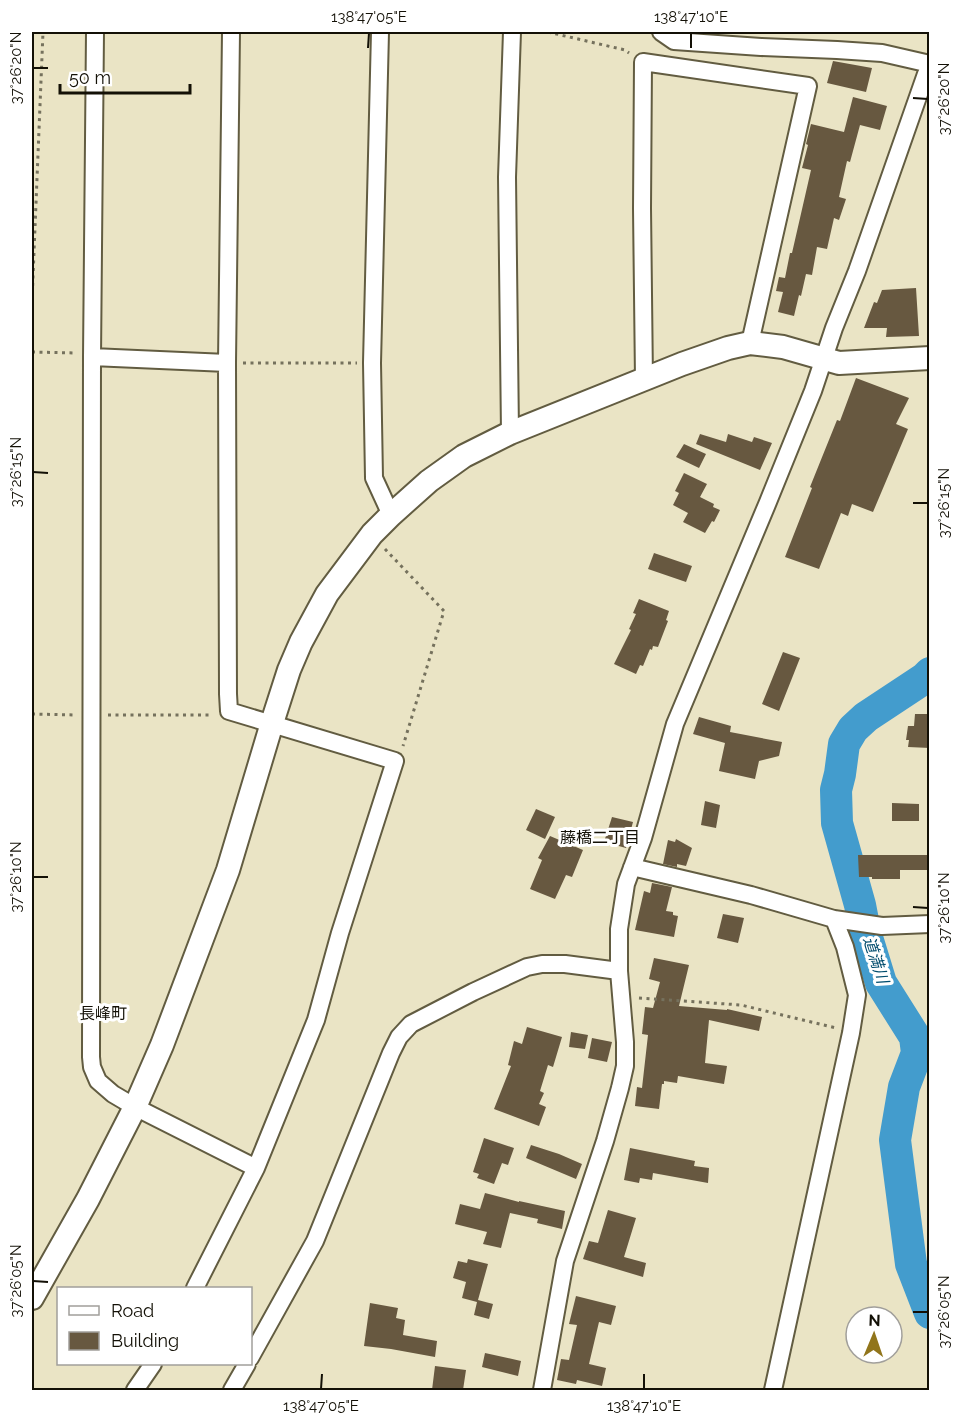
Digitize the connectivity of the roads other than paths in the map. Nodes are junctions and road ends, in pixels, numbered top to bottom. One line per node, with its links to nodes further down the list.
1 (95, 32): 9 (street)
2 (231, 32): 12 (street)
3 (380, 32): 15 (street)
4 (512, 32): 14 (street)
5 (661, 32): 6 (street)
6 (930, 64)
7 (930, 71): 11 (street)
8 (750, 344): 11 (street); 13 (street); 13 (street)
9 (93, 357): 12 (street); 21 (street)
10 (930, 358): 11 (street)
11 (824, 359): 17 (street)
12 (226, 363): 16 (street)
13 (644, 380): 14 (street)
14 (510, 433): 15 (street)
15 (391, 515): 16 (street)
16 (272, 723): 21 (street); 22 (street)
17 (632, 867): 18 (street); 20 (street)
18 (834, 919): 19 (street); 31 (street)
19 (930, 924)
20 (619, 971): 25 (street); 30 (street)
21 (135, 1107): 22 (street); 24 (street)
22 (256, 1168): 23 (street)
23 (196, 1287)
24 (32, 1298)
25 (252, 1354)
26 (152, 1365): 28 (street)
27 (246, 1365): 29 (street)
28 (135, 1390)
29 (232, 1390)
30 (542, 1390)
31 (773, 1390)

